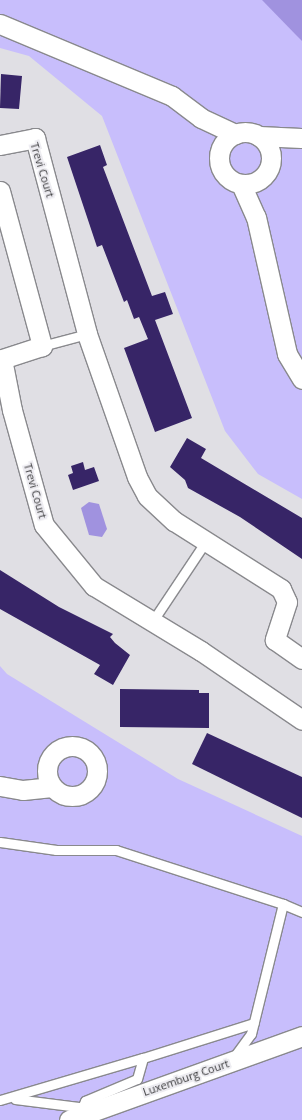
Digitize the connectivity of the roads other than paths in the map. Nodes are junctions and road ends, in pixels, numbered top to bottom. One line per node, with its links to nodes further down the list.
1 (0, 24): 2 (street)
2 (201, 118): 3 (street); 7 (street)
3 (235, 134): 4 (street); 7 (street)
4 (259, 136): 5 (street); 8 (street)
5 (301, 138): 8 (street)
6 (0, 145): 13 (street, Trevi Court)
7 (219, 154): 10 (street)
8 (271, 162): 9 (street)
9 (260, 180): 10 (street); 12 (street)
10 (241, 184): 12 (street)
11 (0, 191): 14 (street)
12 (256, 217): 15 (street)
13 (87, 334): 14 (lane); 16 (street, Trevi Court)
14 (42, 346): 17 (street, Trevi Court)
15 (302, 379)
16 (206, 541): 17 (lane); 18 (street, Trevi Court)
17 (152, 622): 19 (street, Trevi Court)
18 (302, 659)
19 (302, 720)
20 (0, 786): 21 (street)
21 (52, 788)
22 (0, 842): 23 (lane)
23 (283, 904): 24 (lane); 25 (lane)
24 (302, 912)
25 (254, 1023): 27 (lane); 28 (lane)
26 (302, 1036): 28 (street, Luxemburg Court)
27 (143, 1058): 29 (lane); 32 (lane)
28 (230, 1063): 31 (street, Luxemburg Court)
29 (10, 1098): 30 (lane); 32 (lane)
30 (0, 1100)
31 (106, 1114): 32 (street, Luxemburg Court)
32 (76, 1116)

